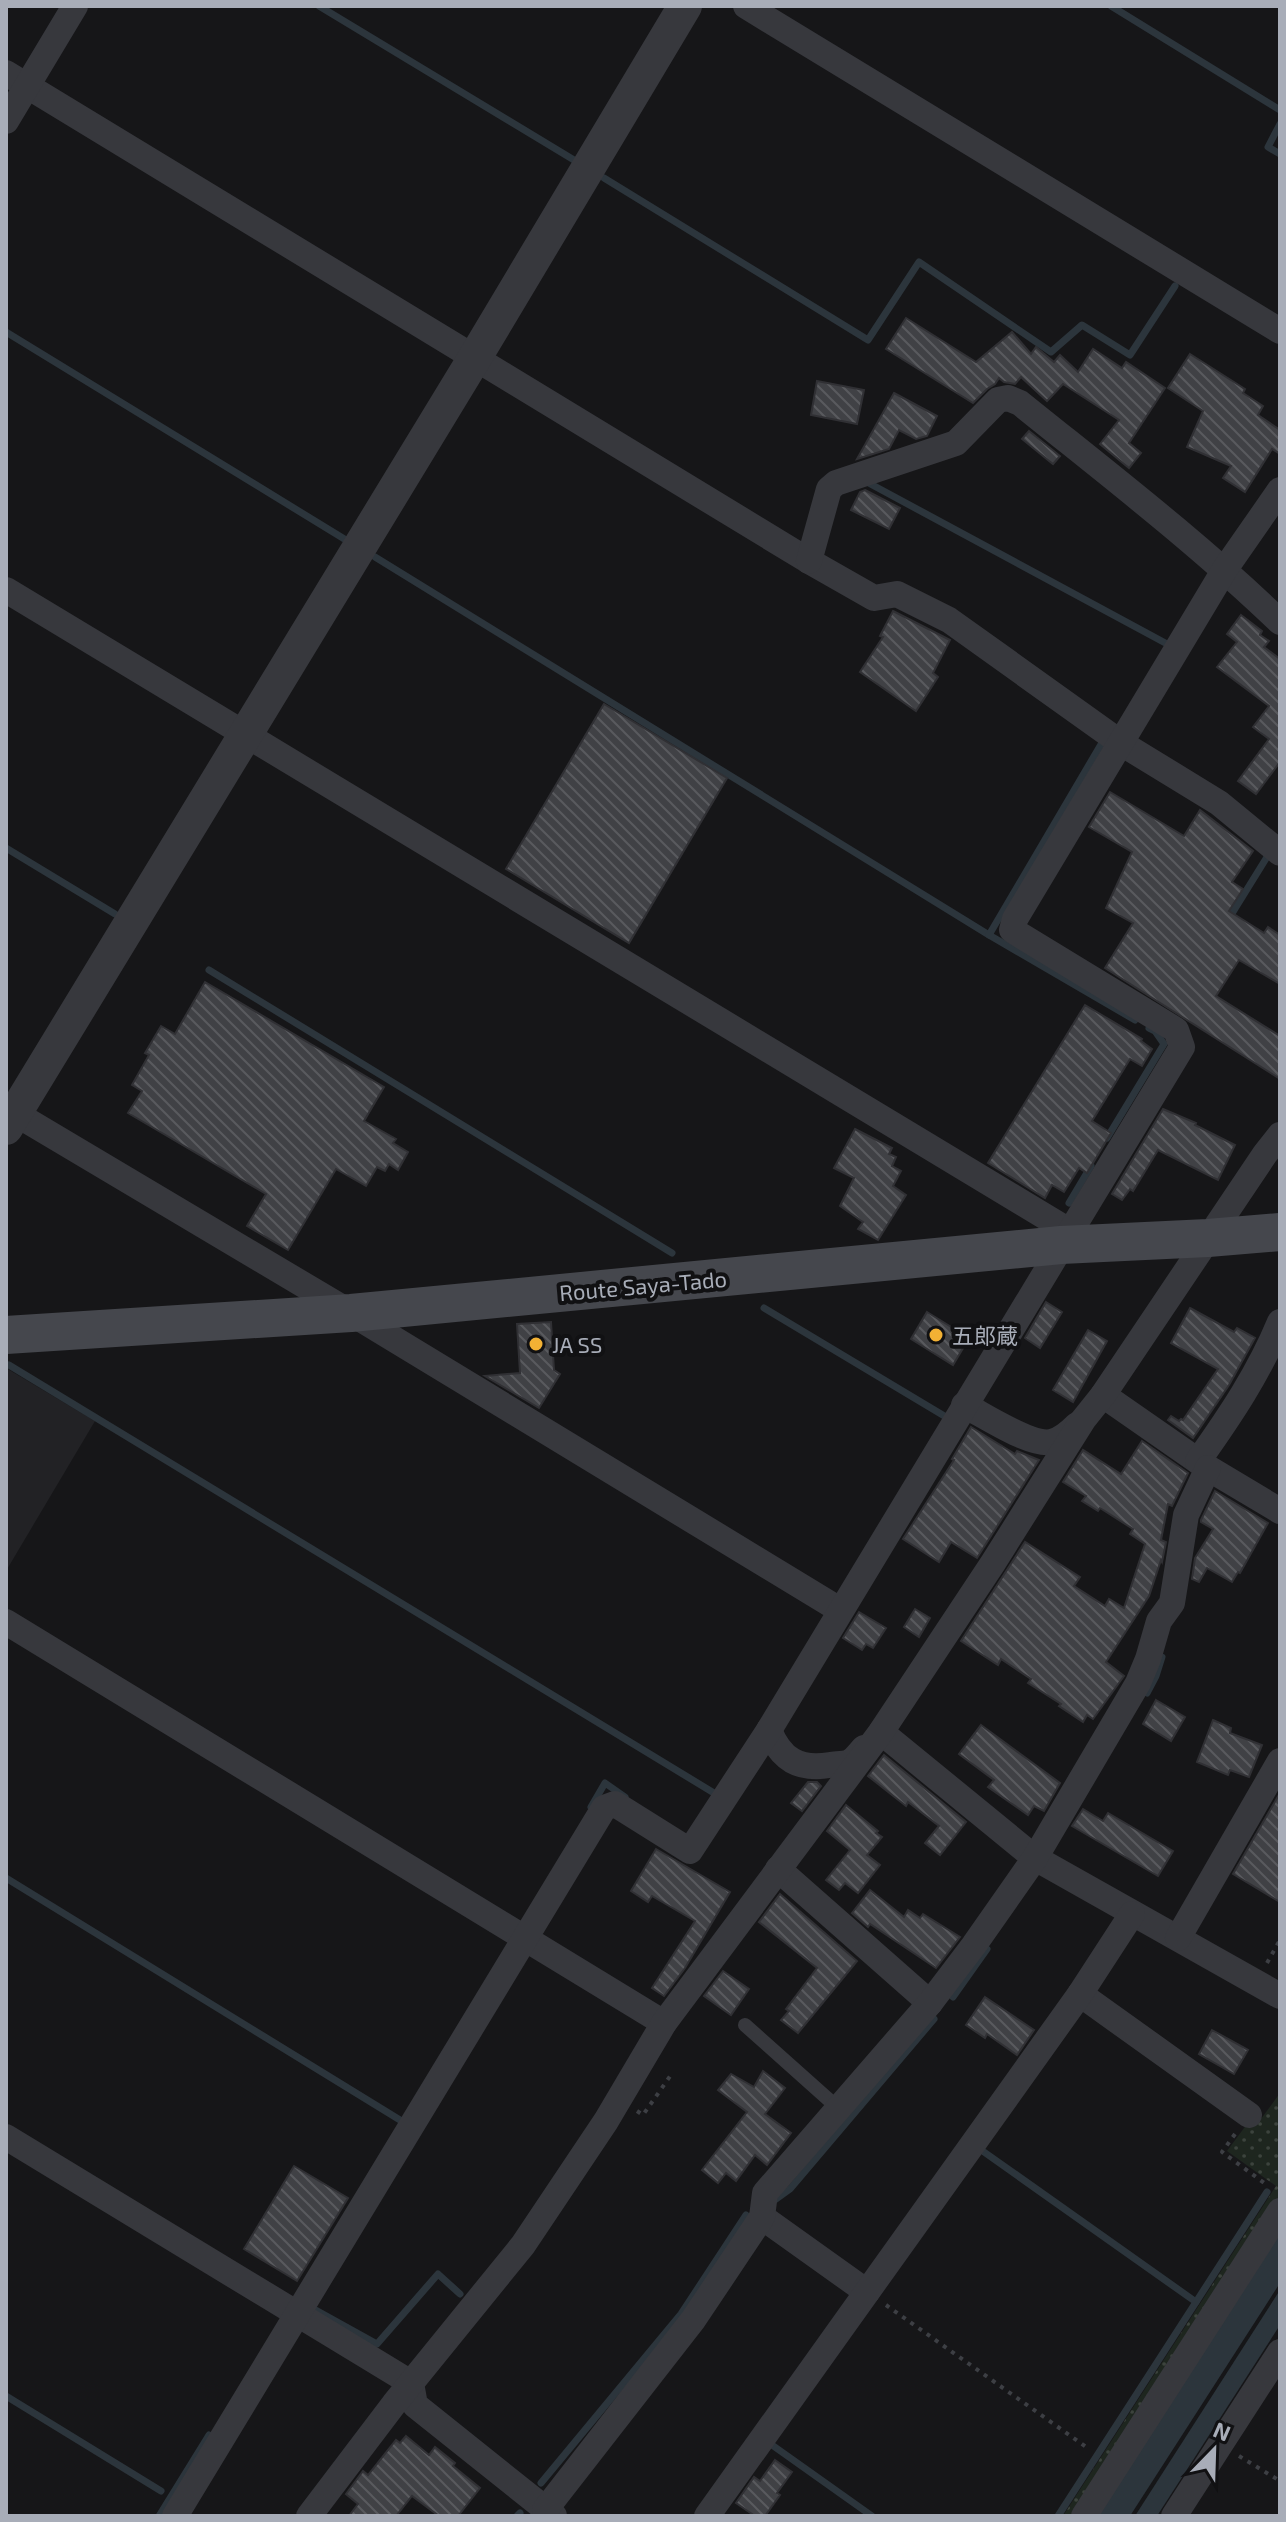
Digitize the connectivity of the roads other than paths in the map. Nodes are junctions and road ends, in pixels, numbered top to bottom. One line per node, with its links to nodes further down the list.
1 (75, 6): 4 (street)
2 (685, 6): 7 (street)
3 (746, 6): 6 (street)
4 (17, 79): 5 (street); 7 (street)
5 (6, 121)
6 (1280, 331)
7 (474, 359): 9 (street); 13 (street)
8 (1280, 490): 10 (street)
9 (809, 561): 10 (street); 14 (street)
10 (1225, 569): 12 (street); 14 (street)
11 (6, 590): 13 (street)
12 (1280, 622)
13 (244, 735): 16 (street); 19 (street)
14 (1121, 743): 15 (street); 19 (street)
15 (1280, 853)
16 (9, 1116): 21 (street)
17 (1280, 1135): 20 (street)
18 (1280, 1232): 20 (main road, Route Saya-Tado)
19 (1065, 1238): 20 (main road, Route Saya-Tado); 21 (main road, Route Saya-Tado); 25 (street)
20 (1208, 1238): 24 (street)
21 (351, 1313): 23 (main road, Route Saya-Tado); 29 (street)
22 (1280, 1322): 27 (street)
23 (6, 1335)
24 (1103, 1395): 26 (street); 27 (street)
25 (964, 1405): 26 (street); 29 (street)
26 (1083, 1420): 32 (street)
27 (1203, 1464): 28 (street); 34 (street)
28 (1280, 1511)
29 (840, 1610): 31 (street)
30 (6, 1622): 37 (street)
31 (769, 1730): 32 (street); 37 (street)
32 (881, 1732): 34 (street); 35 (street)
33 (1280, 1761): 38 (street)
34 (1035, 1858): 36 (street); 41 (street)
35 (778, 1869): 41 (street); 42 (street)
36 (1132, 1914): 38 (street); 39 (street)
37 (524, 1938): 42 (street); 50 (street)
38 (1178, 1938): 40 (street)
39 (1080, 1994): 45 (street); 49 (street)
40 (1280, 1996)
41 (930, 2003): 44 (street)
42 (664, 2023): 52 (street)
43 (745, 2025): 44 (lane)
44 (838, 2108): 48 (street)
45 (1249, 2115)
46 (6, 2137): 50 (street)
47 (1280, 2211): 57 (street)
48 (762, 2217): 49 (street); 53 (street)
49 (867, 2292): 56 (street)
50 (296, 2314): 52 (street); 54 (street)
51 (1280, 2352): 58 (street)
52 (411, 2383): 53 (street); 55 (street)
53 (543, 2512)
54 (175, 2516)
55 (309, 2516)
56 (707, 2516)
57 (1084, 2516)
58 (1174, 2516)

